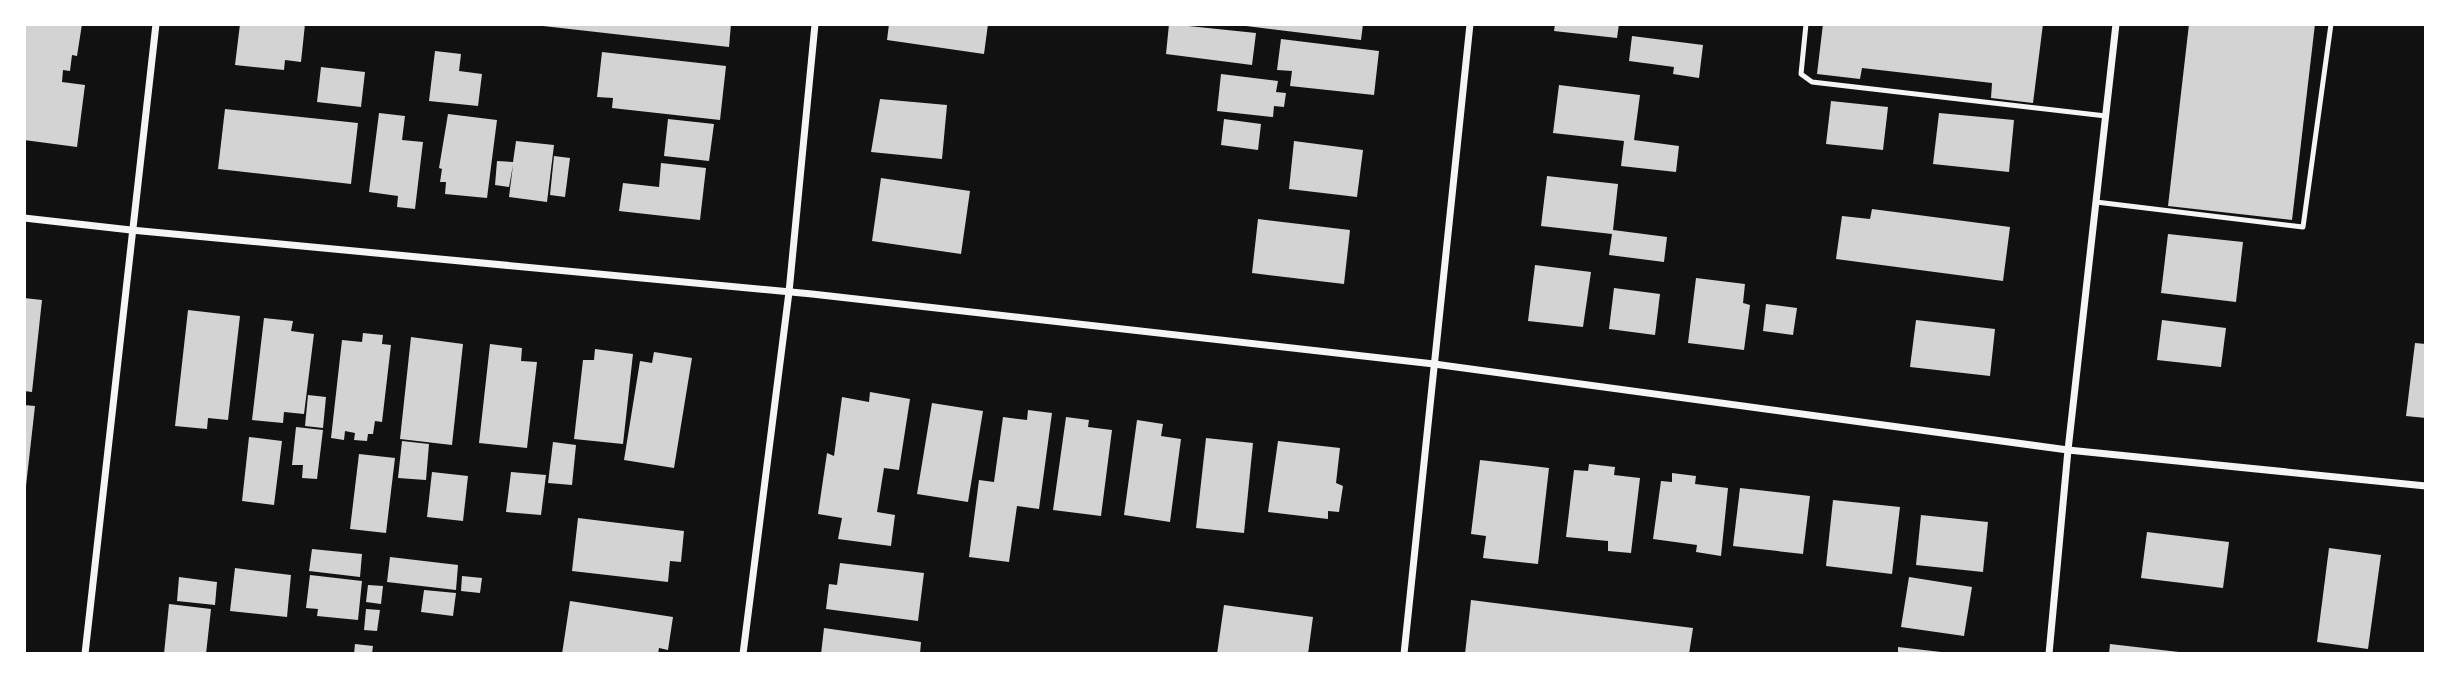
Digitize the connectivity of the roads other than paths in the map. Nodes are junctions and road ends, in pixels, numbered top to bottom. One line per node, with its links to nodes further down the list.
1 (156, 24): 10 (street)
2 (815, 24): 11 (street)
3 (1470, 24): 12 (street)
4 (1806, 24): 7 (lane)
5 (2116, 24): 7 (street)
6 (2332, 24): 8 (lane)
7 (2106, 116): 8 (street)
8 (2096, 202): 13 (street)
9 (24, 218): 10 (street)
10 (131, 230): 11 (street); 15 (street)
11 (789, 292): 12 (street); 16 (street)
12 (1434, 364): 13 (street); 17 (street)
13 (2068, 450): 14 (street); 18 (street)
14 (2426, 486)
15 (85, 653)
16 (743, 653)
17 (1404, 653)
18 (2049, 653)

